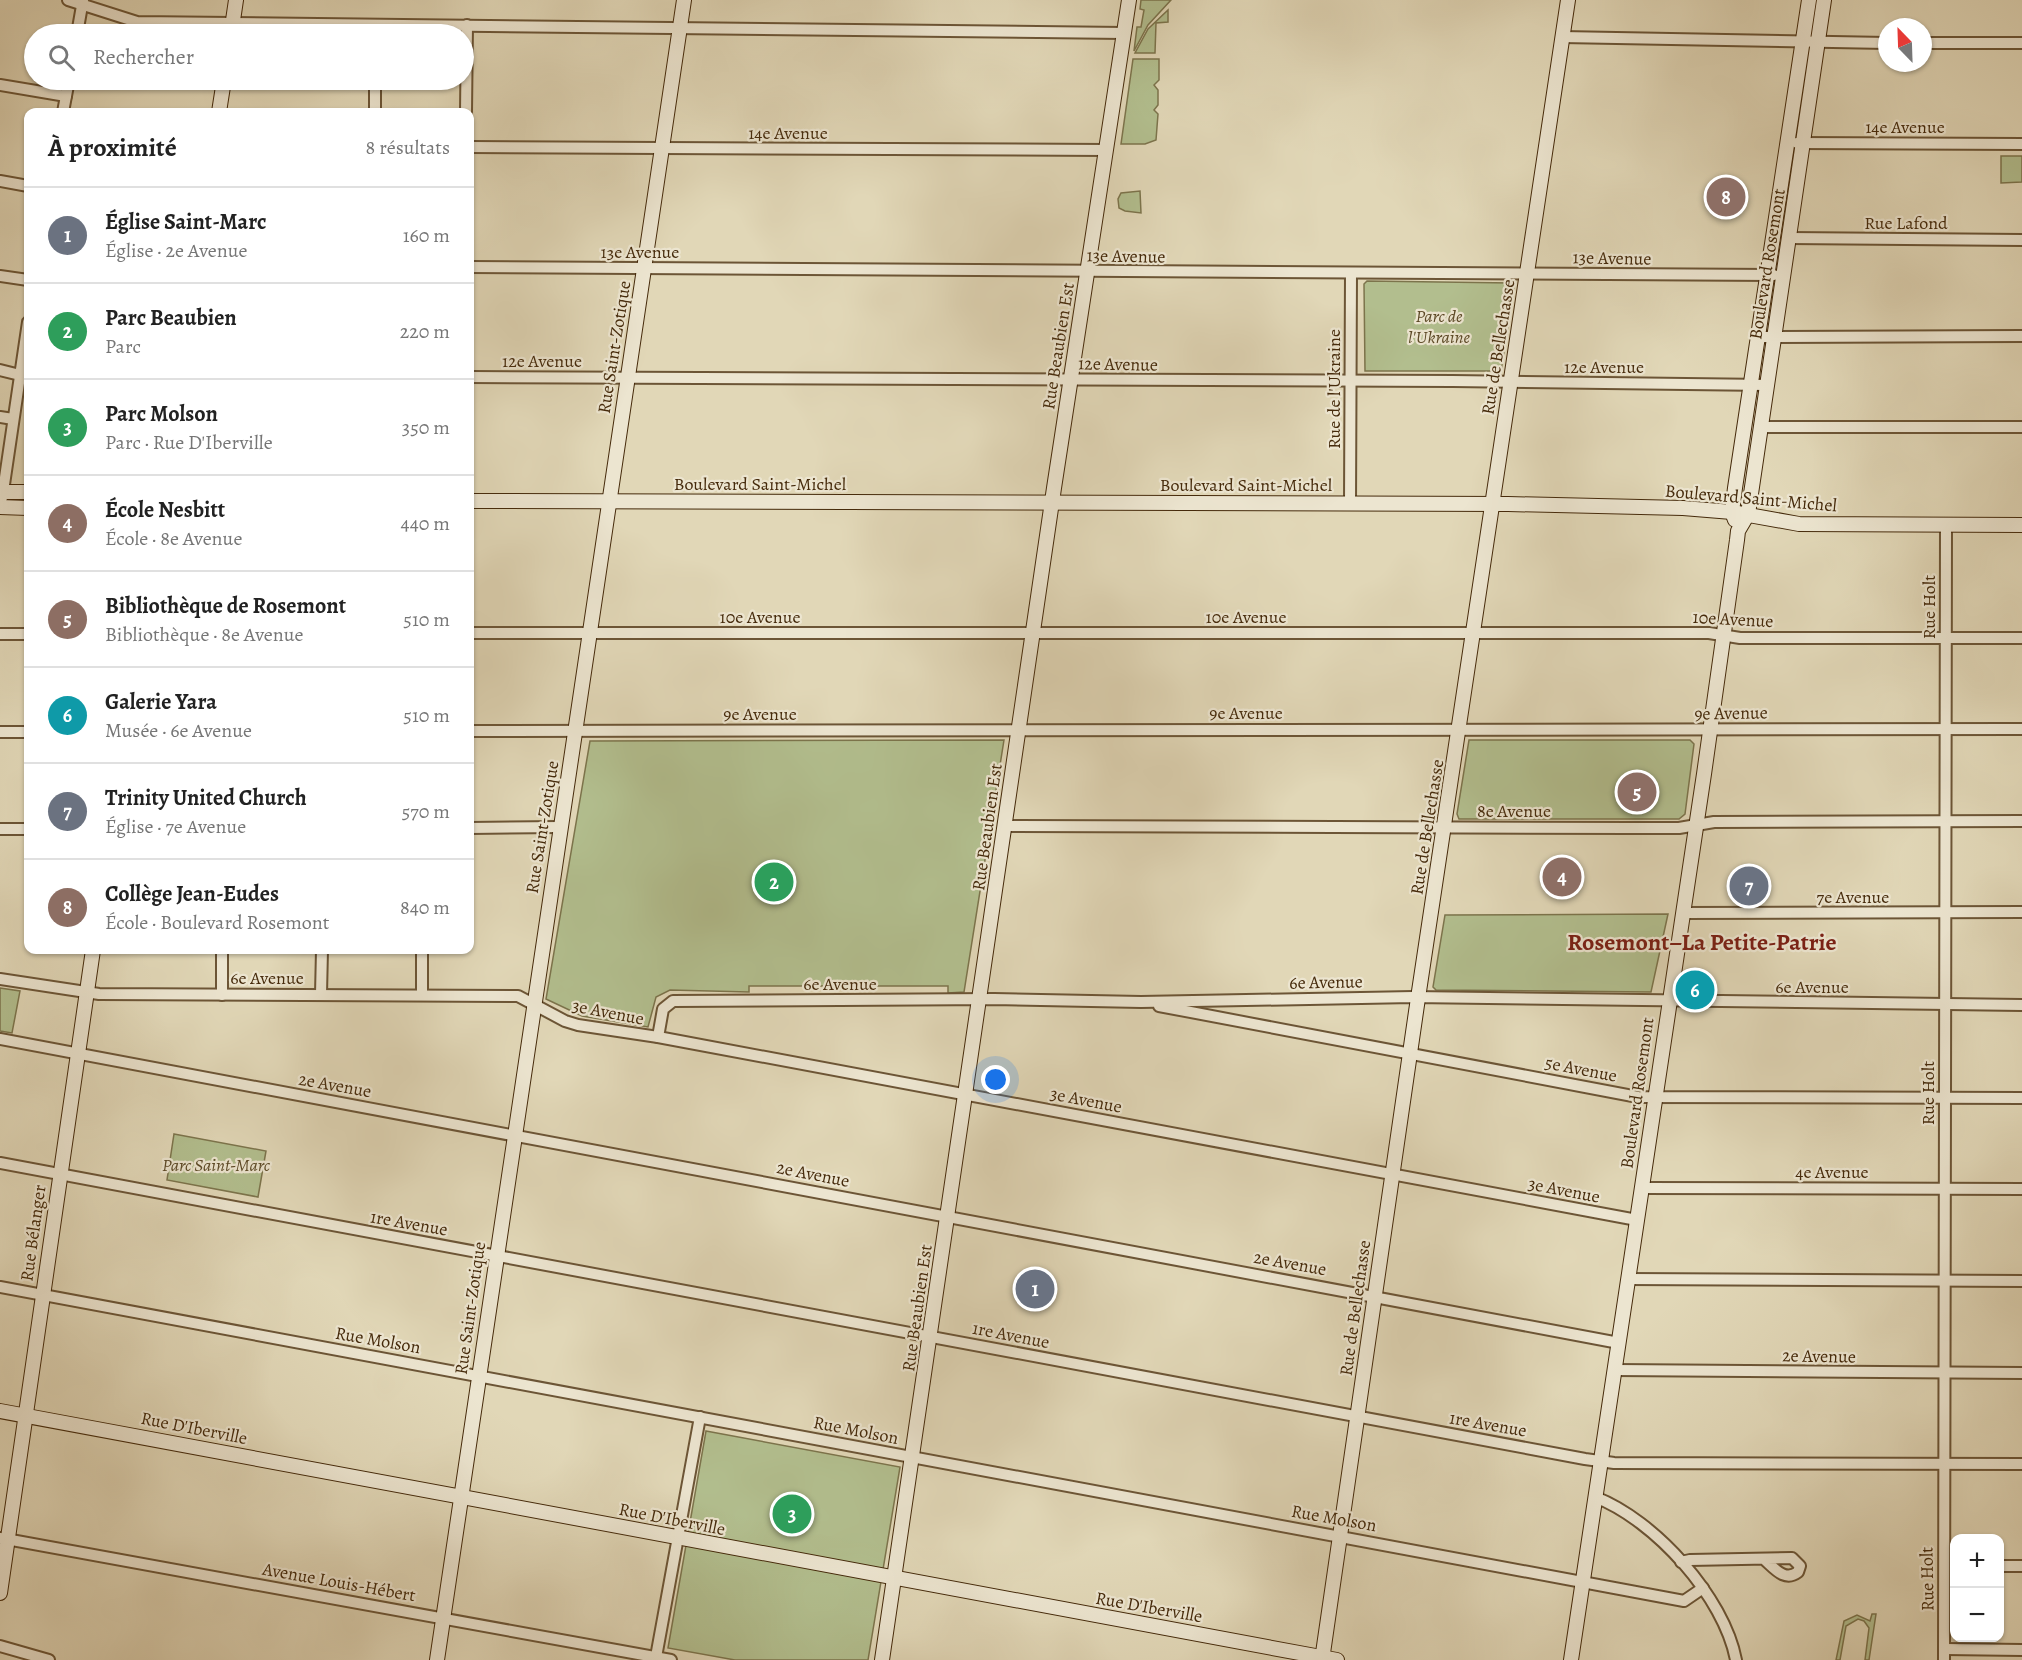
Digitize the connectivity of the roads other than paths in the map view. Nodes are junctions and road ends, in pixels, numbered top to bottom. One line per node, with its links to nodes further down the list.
1 (68, 0): 8 (street)
2 (236, 0): 11 (street)
3 (684, 0): 13 (street, Rue Saint-Zotique)
4 (1129, 0): 14 (street, Rue Beaubien Est)
5 (1568, 0): 15 (street, Rue de Bellechasse)
6 (1809, 0): 16 (street, Boulevard Rosemont)
7 (1824, 0): 17 (street, Boulevard Rosemont)
8 (82, 2): 9 (street); 10 (street)
9 (79, 24)
10 (169, 24)
11 (233, 24)
12 (474, 25): 13 (street)
13 (681, 27): 14 (street); 37 (street, Rue Saint-Zotique)
14 (1124, 33): 38 (street, Rue Beaubien Est)
15 (1562, 37): 16 (street); 46 (street, Rue de Bellechasse)
16 (1803, 40): 17 (street); 33 (street, Boulevard Rosemont)
17 (1818, 41): 18 (street); 34 (street, Boulevard Rosemont)
18 (1878, 43)
19 (1932, 43): 20 (street)
20 (2022, 43)
21 (0, 85): 22 (street)
22 (24, 89)
23 (30, 90): 28 (street)
24 (67, 90): 28 (street)
25 (222, 90): 30 (street)
26 (375, 90): 31 (street)
27 (466, 90): 32 (street)
28 (66, 96): 29 (street)
29 (64, 108)
30 (220, 108)
31 (375, 108)
32 (466, 108)
33 (1788, 142): 34 (street, 14e Avenue); 50 (street, Boulevard Rosemont)
34 (1803, 143): 35 (street, 14e Avenue); 41 (street, Boulevard Rosemont)
35 (2022, 144)
36 (474, 147): 37 (street, 14e Avenue)
37 (661, 148): 38 (street, 14e Avenue); 44 (street, Rue Saint-Zotique)
38 (1106, 150): 45 (street, Rue Beaubien Est)
39 (0, 182): 40 (street)
40 (24, 185)
41 (1789, 238): 42 (street, Rue Lafond); 48 (street, Boulevard Rosemont)
42 (2022, 240)
43 (474, 267): 44 (street, 13e Avenue)
44 (644, 269): 45 (street, 13e Avenue); 57 (street, Rue Saint-Zotique)
45 (1088, 272): 47 (street, 13e Avenue); 60 (street, Rue Beaubien Est)
46 (1527, 273): 47 (street, 13e Avenue); 50 (street, 13e Avenue); 61 (street, Rue de Bellechasse)
47 (1351, 274): 59 (street, Rue de l'Ukraine)
48 (1783, 275): 50 (street, 13e Avenue); 53 (street, Boulevard Rosemont)
49 (0, 276): 51 (street)
50 (1768, 276): 53 (street, Boulevard Rosemont)
51 (24, 279)
52 (2022, 336): 53 (street)
53 (1767, 337): 62 (street, Boulevard Rosemont)
54 (0, 370): 55 (street)
55 (24, 376)
56 (474, 377): 57 (street, 12e Avenue)
57 (627, 378): 60 (street, 12e Avenue); 70 (street, Rue Saint-Zotique)
58 (24, 380): 64 (street)
59 (1350, 380): 60 (street, 12e Avenue); 61 (street, 12e Avenue); 72 (street, Rue de l'Ukraine)
60 (1072, 381): 71 (street, Rue Beaubien Est)
61 (1512, 382): 62 (street, 12e Avenue); 73 (street, Rue de Bellechasse)
62 (1760, 385): 65 (street, Boulevard Rosemont); 76 (street, Boulevard Rosemont)
63 (0, 417): 64 (street)
64 (14, 419): 67 (street)
65 (1760, 427): 66 (street); 77 (street, Boulevard Rosemont)
66 (2022, 427)
67 (1, 492): 68 (street); 74 (street)
68 (24, 492)
69 (474, 501): 70 (street, Boulevard Saint-Michel)
70 (608, 502): 71 (street, Boulevard Saint-Michel); 82 (street, Rue Saint-Zotique)
71 (1052, 502): 72 (street, Boulevard Saint-Michel); 86 (street, Rue Beaubien Est)
72 (1350, 503): 73 (street, Boulevard Saint-Michel)
73 (1493, 504): 76 (street, Boulevard Saint-Michel); 83 (street, Rue de Bellechasse)
74 (1, 507): 75 (street)
75 (24, 508)
76 (1732, 512): 77 (street, Boulevard Saint-Michel); 80 (street, Boulevard Rosemont)
77 (1748, 514): 78 (street, Boulevard Saint-Michel); 80 (street, Boulevard Rosemont)
78 (1946, 525): 79 (street, Boulevard Saint-Michel); 88 (street, Rue Holt)
79 (2022, 525)
80 (1738, 531): 87 (street, Boulevard Rosemont)
81 (474, 633): 82 (street, 10e Avenue)
82 (589, 633): 86 (street, 10e Avenue); 93 (street, Rue Saint-Zotique)
83 (1473, 633): 86 (street, 10e Avenue); 87 (street, 10e Avenue); 94 (street, Rue de Bellechasse)
84 (0, 634): 85 (street)
85 (24, 634)
86 (1033, 635): 96 (street, Rue Beaubien Est)
87 (1724, 636): 88 (street, 10e Avenue); 95 (street, Boulevard Rosemont)
88 (1946, 638): 89 (street, 10e Avenue); 90 (street, Rue Holt)
89 (2022, 638)
90 (1946, 729): 91 (street, 9e Avenue); 95 (street, 9e Avenue); 99 (street, Rue Holt)
91 (2022, 729)
92 (474, 730): 93 (street, 9e Avenue)
93 (574, 730): 96 (street, 9e Avenue); 103 (street, Rue Saint-Zotique)
94 (1460, 730): 95 (street, 9e Avenue); 96 (street, 9e Avenue); 104 (street, Rue de Bellechasse)
95 (1710, 730): 101 (street, Boulevard Rosemont)
96 (1019, 731): 102 (street, Rue Beaubien Est)
97 (0, 732): 98 (street)
98 (24, 732)
99 (1945, 821): 100 (street, 8e Avenue); 101 (street, 8e Avenue); 110 (street, Rue Holt)
100 (2022, 821)
101 (1695, 824): 104 (street, 8e Avenue); 109 (street, Boulevard Rosemont)
102 (1006, 826): 104 (street, 8e Avenue); 121 (street, Rue Beaubien Est)
103 (560, 827): 105 (street); 124 (street, Rue Saint-Zotique)
104 (1445, 827): 120 (street, Rue de Bellechasse)
105 (474, 828)
106 (0, 829): 107 (street)
107 (24, 829)
108 (2022, 912): 110 (street, 7e Avenue)
109 (1683, 913): 110 (street, 7e Avenue); 123 (street, Boulevard Rosemont)
110 (1945, 913): 125 (street, Rue Holt)
111 (92, 954): 116 (street, Rue Bélanger)
112 (222, 954): 118 (street)
113 (322, 954): 117 (street)
114 (422, 954): 119 (street)
115 (0, 979): 116 (street, 6e Avenue)
116 (87, 993): 118 (street, 6e Avenue); 129 (street, Rue Bélanger)
117 (321, 994): 118 (street, 6e Avenue); 119 (street, 6e Avenue)
118 (222, 995)
119 (422, 995): 124 (street, 6e Avenue)
120 (1418, 998): 122 (street, 6e Avenue); 123 (street, 6e Avenue); 130 (street, Rue de Bellechasse)
121 (980, 999): 122 (street, 6e Avenue); 127 (street, 6e Avenue); 131 (street, Rue Beaubien Est)
122 (1141, 1002): 130 (street, 5e Avenue)
123 (1669, 1002): 125 (street, 6e Avenue); 132 (street, Boulevard Rosemont)
124 (533, 1003): 127 (street, 3e Avenue); 135 (street, Rue Saint-Zotique)
125 (1944, 1004): 126 (street, 6e Avenue); 133 (street, Rue Holt)
126 (2022, 1005)
127 (658, 1037): 131 (street, 3e Avenue)
128 (0, 1039): 129 (street, 2e Avenue)
129 (78, 1054): 135 (street, 2e Avenue); 137 (street, Rue Bélanger)
130 (1410, 1054): 132 (street, 5e Avenue); 138 (street, Rue de Bellechasse)
131 (966, 1095): 138 (street, 3e Avenue); 142 (street, Rue Beaubien Est)
132 (1655, 1096): 133 (street, 5e Avenue); 139 (street, Boulevard Rosemont)
133 (1944, 1096): 134 (street, 5e Avenue); 140 (street, Rue Holt)
134 (2022, 1098)
135 (514, 1134): 142 (street, 2e Avenue); 144 (street, Rue Saint-Zotique)
136 (0, 1163): 137 (street, 1re Avenue)
137 (59, 1174): 144 (street, 1re Avenue); 149 (street, Rue Bélanger)
138 (1392, 1174): 143 (street, 3e Avenue); 150 (street, Rue de Bellechasse)
139 (1642, 1188): 140 (street, 4e Avenue); 143 (street, Boulevard Rosemont)
140 (1944, 1189): 141 (street, 4e Avenue); 146 (street, Rue Holt)
141 (2022, 1189)
142 (948, 1216): 150 (street, 2e Avenue); 151 (street, Rue Beaubien Est)
143 (1637, 1220): 145 (street, Boulevard Rosemont)
144 (496, 1256): 151 (street, 1re Avenue); 156 (street, Rue Saint-Zotique)
145 (1628, 1279): 146 (street); 152 (street, Boulevard Rosemont)
146 (1944, 1281): 147 (street); 155 (street, Rue Holt)
147 (2022, 1281)
148 (0, 1287): 149 (street, Rue Molson)
149 (42, 1295): 156 (street, Rue Molson); 158 (street, Rue Bélanger)
150 (1375, 1296): 152 (street, 2e Avenue); 160 (street, Rue de Bellechasse)
151 (931, 1337): 160 (street, 1re Avenue); 161 (street, Rue Beaubien Est)
152 (1619, 1342): 153 (street, Boulevard Rosemont)
153 (1615, 1370): 155 (street, 2e Avenue); 162 (street, Boulevard Rosemont)
154 (2022, 1373): 155 (street, 2e Avenue)
155 (1944, 1374): 163 (street, Rue Holt)
156 (478, 1376): 159 (street, Rue Molson); 165 (street, Rue Saint-Zotique)
157 (0, 1411): 158 (street, Rue D'Iberville)
158 (24, 1416): 165 (street, Rue D'Iberville); 169 (street, Rue Bélanger)
159 (700, 1417): 161 (street, Rue Molson); 168 (street)
160 (1358, 1417): 162 (street, 1re Avenue); 167 (street, Rue de Bellechasse)
161 (912, 1457): 167 (street, Rue Molson); 176 (street, Rue Beaubien Est)
162 (1601, 1461): 163 (street, 1re Avenue); 166 (street, Boulevard Rosemont)
163 (1943, 1464): 164 (street, 1re Avenue); 172 (street, Rue Holt)
164 (2022, 1464)
165 (461, 1497): 168 (street, Rue D'Iberville); 180 (street, Rue Saint-Zotique)
166 (1595, 1497): 171 (street); 177 (street, Boulevard Rosemont)
167 (1341, 1536): 177 (street, Rue Molson); 185 (street, Rue de Bellechasse)
168 (676, 1538): 176 (street, Rue D'Iberville); 184 (street)
169 (4, 1539): 179 (street, Rue Bélanger); 180 (street, Avenue Louis-Hébert)
170 (1765, 1560): 171 (street)
171 (1681, 1562): 178 (street)
172 (1943, 1566): 173 (street); 183 (street, Rue Holt)
173 (1950, 1566)
174 (2004, 1566): 175 (street)
175 (2022, 1566)
176 (895, 1578): 185 (street, Rue D'Iberville); 189 (street, Rue Beaubien Est)
177 (1583, 1581): 178 (street, Rue Molson); 191 (street, Boulevard Rosemont)
178 (1703, 1588): 192 (street)
179 (0, 1593)
180 (443, 1617): 184 (street, Avenue Louis-Hébert); 187 (street, Rue Saint-Zotique)
181 (0, 1646): 186 (street)
182 (2022, 1650): 183 (street)
183 (1944, 1654)
184 (656, 1657): 188 (street, Avenue Louis-Hébert)
185 (1322, 1659): 190 (street, Rue D'Iberville)
186 (49, 1660)
187 (437, 1660)
188 (671, 1660)
189 (882, 1660)
190 (1337, 1660)
191 (1571, 1660)
192 (1736, 1660)

